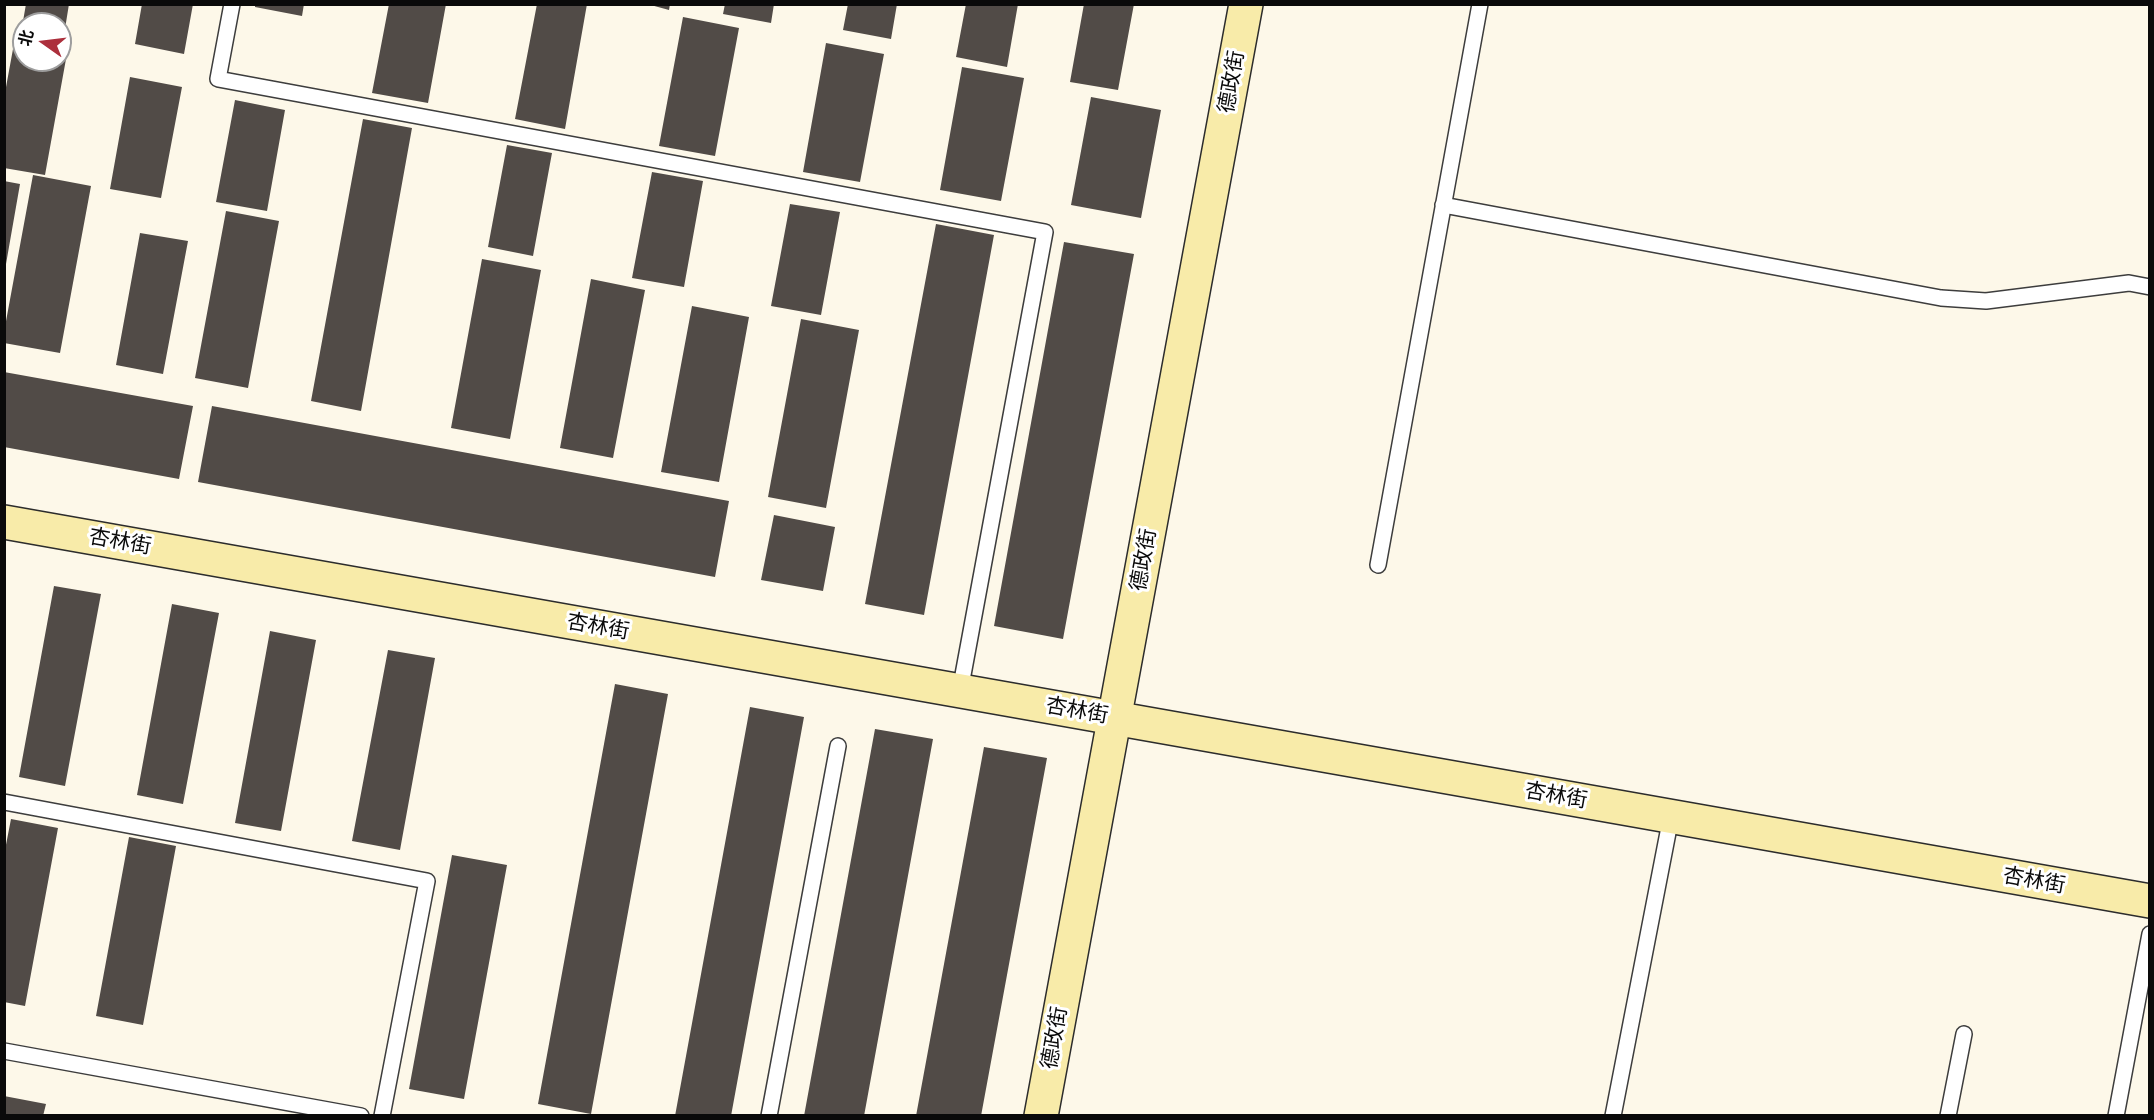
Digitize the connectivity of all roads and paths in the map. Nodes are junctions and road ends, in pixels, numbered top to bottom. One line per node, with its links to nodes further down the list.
1 (232, 4): 8 (lane)
2 (1246, 4): 9 (street, 德政街)
3 (1480, 4): 4 (lane)
4 (1443, 205): 5 (lane); 7 (lane)
5 (2150, 287)
6 (4, 522): 8 (street, 杏林街)
7 (1378, 565)
8 (960, 691): 9 (street, 杏林街)
9 (1114, 718): 12 (street, 杏林街); 20 (street, 德政街)
10 (838, 746): 19 (lane)
11 (4, 802): 18 (lane)
12 (1671, 817): 13 (street, 杏林街); 21 (lane)
13 (2150, 901)
14 (2150, 934): 23 (lane)
15 (1964, 1034): 22 (lane)
16 (4, 1051): 17 (lane)
17 (361, 1116)
18 (382, 1116)
19 (769, 1116)
20 (1041, 1116)
21 (1613, 1116)
22 (1948, 1116)
23 (2116, 1116)

